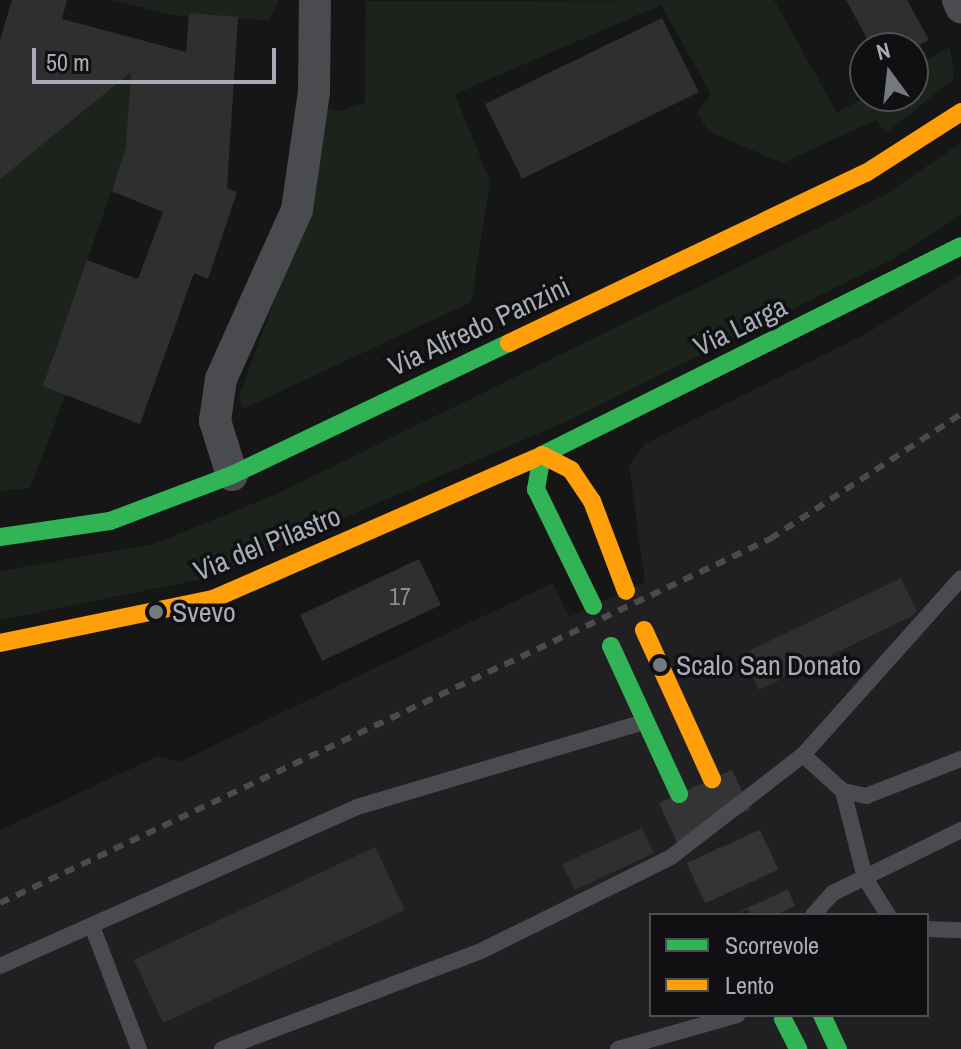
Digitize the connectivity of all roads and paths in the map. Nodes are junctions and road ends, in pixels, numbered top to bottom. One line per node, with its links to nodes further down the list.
1 (315, 0): 7 (street)
2 (958, 0): 3 (street)
3 (961, 7)
4 (961, 112): 7 (street, Via Alfredo Panzini)
5 (961, 246): 6 (street, Via Larga)
6 (542, 455): 10 (street); 11 (street); 13 (street, Via del Pilastro)
7 (232, 475): 8 (street, Via Alfredo Panzini)
8 (0, 537)
9 (961, 578): 16 (lane)
10 (626, 591)
11 (593, 606)
12 (644, 630): 18 (street)
13 (0, 643)
14 (611, 646): 15 (street)
15 (646, 721): 20 (street); 25 (lane)
16 (803, 755): 19 (lane); 33 (lane)
17 (961, 759): 19 (lane)
18 (712, 779)
19 (843, 791): 22 (lane)
20 (679, 794)
21 (961, 830): 22 (lane)
22 (865, 878): 23 (lane); 24 (lane)
23 (815, 913)
24 (887, 913)
25 (92, 926): 28 (lane); 32 (lane)
26 (929, 929): 27 (lane)
27 (961, 930)
28 (0, 966)
29 (730, 1017): 34 (lane)
30 (823, 1017): 36 (street)
31 (783, 1019): 35 (street)
32 (139, 1049)
33 (222, 1049)
34 (618, 1049)
35 (798, 1049)
36 (838, 1049)

